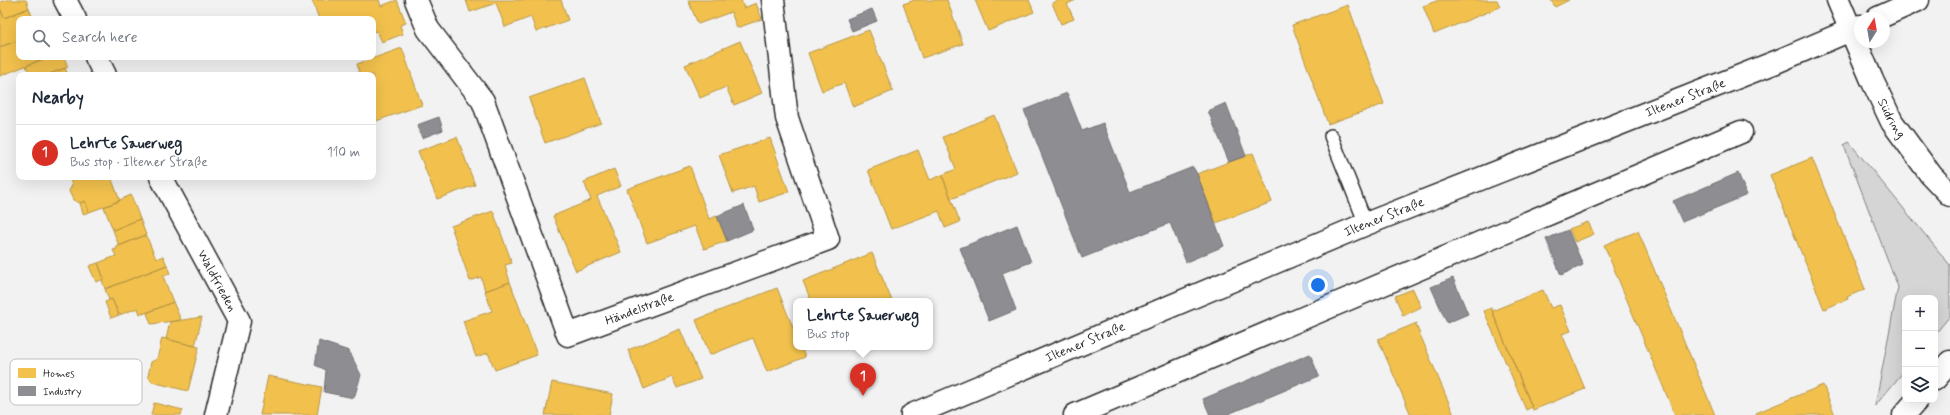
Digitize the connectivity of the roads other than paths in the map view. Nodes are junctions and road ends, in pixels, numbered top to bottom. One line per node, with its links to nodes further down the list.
1 (65, 0): 7 (street)
2 (416, 0): 3 (street, Händelstraße)
3 (773, 0)
4 (1838, 0): 8 (street, Südring)
5 (1918, 0): 6 (street)
6 (1890, 13)
7 (73, 16)
8 (1854, 25)
9 (1854, 29): 17 (street, Iltener Straße)
10 (1864, 48): 16 (street, Südring)
11 (98, 60): 12 (street)
12 (104, 72)
13 (1740, 132): 23 (street)
14 (1331, 136): 17 (lane)
15 (163, 180): 21 (street, Waldfrieden)
16 (1950, 195)
17 (1366, 224): 22 (street, Iltener Straße)
18 (1950, 362): 19 (street)
19 (1938, 376)
20 (1914, 403): 24 (street)
21 (216, 415)
22 (912, 415)
23 (1075, 415)
24 (1904, 415)

